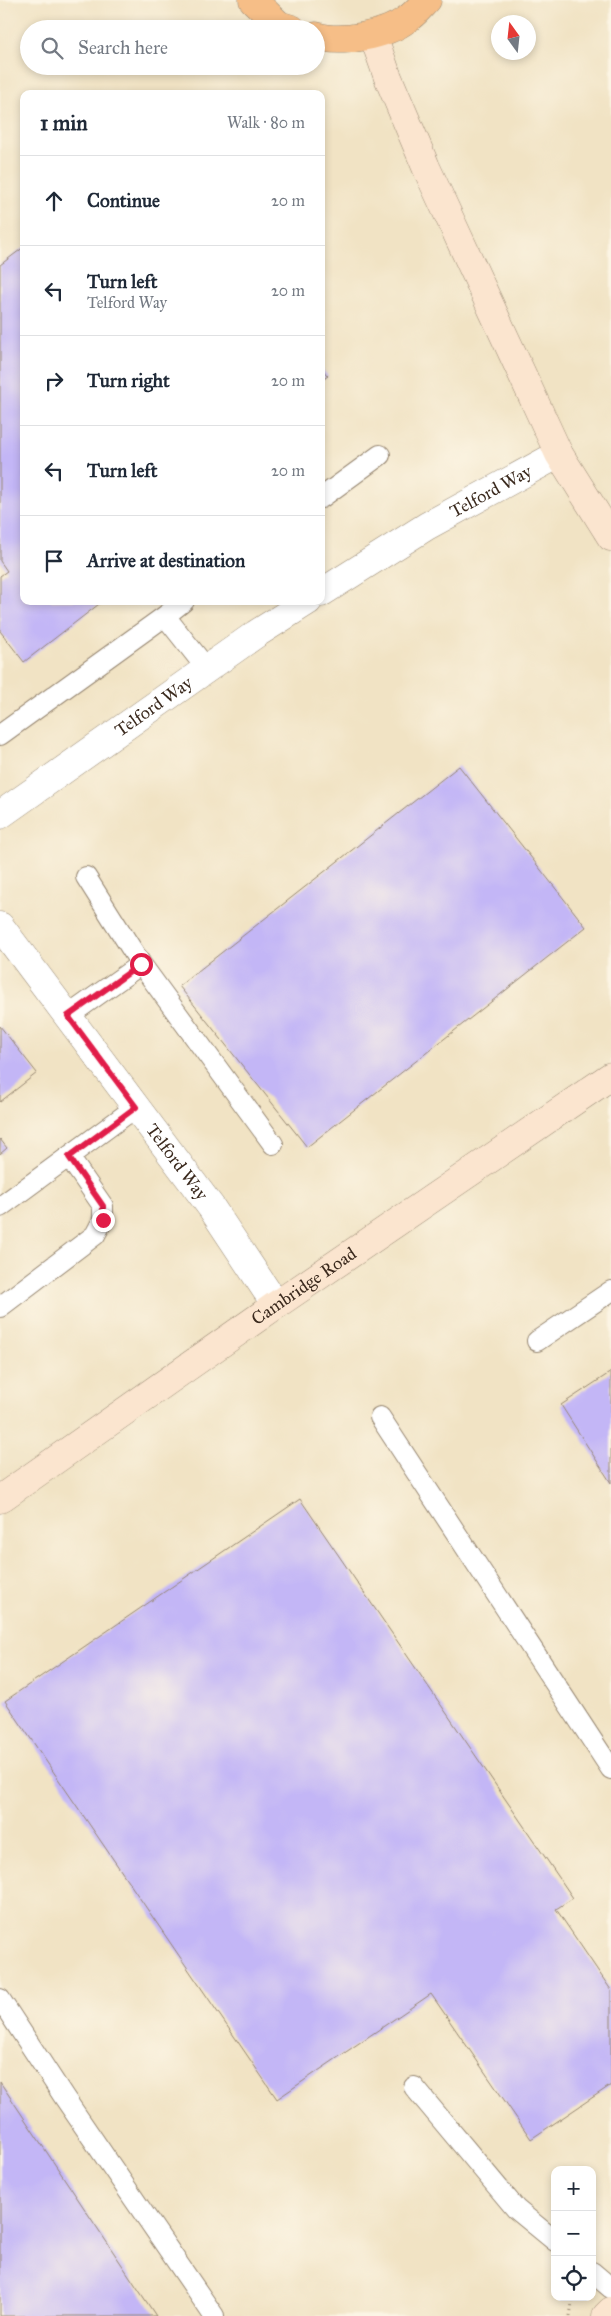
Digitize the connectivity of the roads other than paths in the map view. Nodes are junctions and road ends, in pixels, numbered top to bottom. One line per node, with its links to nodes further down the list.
1 (253, 0): 3 (main road)
2 (427, 0): 4 (main road)
3 (274, 20)
4 (373, 35): 5 (main road); 6 (street)
5 (325, 39)
6 (559, 454): 9 (street); 10 (street, Telford Way)
7 (380, 455): 8 (lane)
8 (325, 495)
9 (611, 537)
10 (325, 590)
11 (179, 605): 13 (lane)
12 (302, 605): 14 (street, Telford Way)
13 (165, 616): 14 (lane); 15 (lane)
14 (207, 669): 16 (street, Telford Way)
15 (0, 735)
16 (0, 814)
17 (86, 877): 19 (lane)
18 (0, 926): 20 (street, Telford Way)
19 (141, 964): 20 (lane); 23 (lane)
20 (68, 1016): 22 (street, Telford Way)
21 (611, 1076): 27 (street, Cambridge Road)
22 (136, 1107): 24 (lane); 27 (street, Telford Way)
23 (274, 1144)
24 (69, 1157): 25 (lane); 28 (lane)
25 (0, 1207)
26 (611, 1291): 29 (lane)
27 (276, 1305): 31 (street, Cambridge Road)
28 (0, 1307)
29 (538, 1342)
30 (380, 1417): 32 (lane)
31 (0, 1499)
32 (611, 1769)
33 (0, 1999): 39 (lane)
34 (414, 2087): 35 (lane)
35 (551, 2239)
36 (596, 2275): 37 (lane)
37 (611, 2288)
38 (611, 2311): 40 (street)
39 (214, 2316)
40 (606, 2316)

